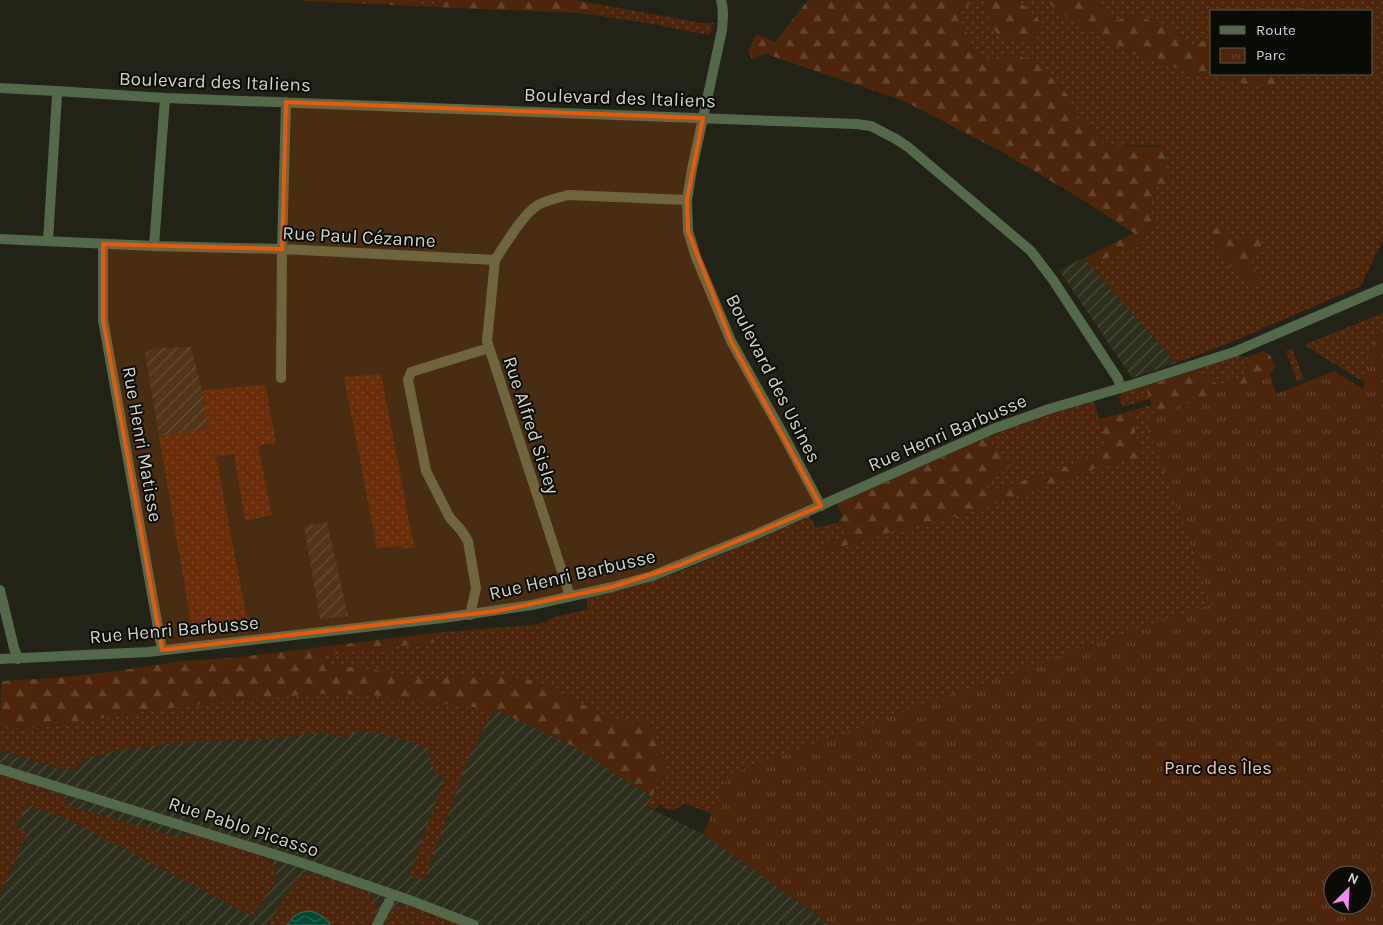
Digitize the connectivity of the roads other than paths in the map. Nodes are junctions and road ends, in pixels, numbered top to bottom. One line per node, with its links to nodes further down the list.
1 (721, 0): 6 (street, Boulevard des Usines)
2 (0, 88): 3 (street, Boulevard des Italiens)
3 (56, 91): 4 (street, Boulevard des Italiens); 9 (street)
4 (166, 98): 5 (street, Boulevard des Italiens); 11 (street)
5 (286, 102): 6 (street, Boulevard des Italiens); 12 (street)
6 (703, 118): 7 (street, Boulevard des Usines); 17 (street, Boulevard des Italiens)
7 (687, 200): 13 (street); 18 (street, Boulevard des Usines)
8 (0, 239): 9 (street, Rue Paul Cézanne)
9 (48, 241): 10 (street, Rue Paul Cézanne)
10 (103, 244): 11 (street, Rue Paul Cézanne); 22 (street, Rue Henri Matisse)
11 (154, 246): 12 (street, Rue Paul Cézanne)
12 (282, 249): 13 (street, Rue Paul Cézanne); 16 (street)
13 (495, 260): 15 (street, Rue Alfred Sisley)
14 (1383, 288): 17 (street, Rue Henri Barbusse)
15 (489, 348): 20 (street, Rue Alfred Sisley); 21 (street)
16 (281, 378)
17 (1121, 388): 18 (street, Rue Henri Barbusse)
18 (821, 506): 20 (street, Rue Henri Barbusse)
19 (0, 590): 23 (street)
20 (570, 596): 21 (street, Rue Henri Barbusse)
21 (470, 615): 22 (street, Rue Henri Barbusse)
22 (162, 650): 23 (street, Rue Henri Barbusse)
23 (18, 659): 24 (street, Rue Henri Barbusse)
24 (0, 660)
25 (0, 769): 26 (street, Rue Pablo Picasso)
26 (391, 894): 27 (street); 28 (street, Rue Pablo Picasso)
27 (377, 925)
28 (474, 925)

